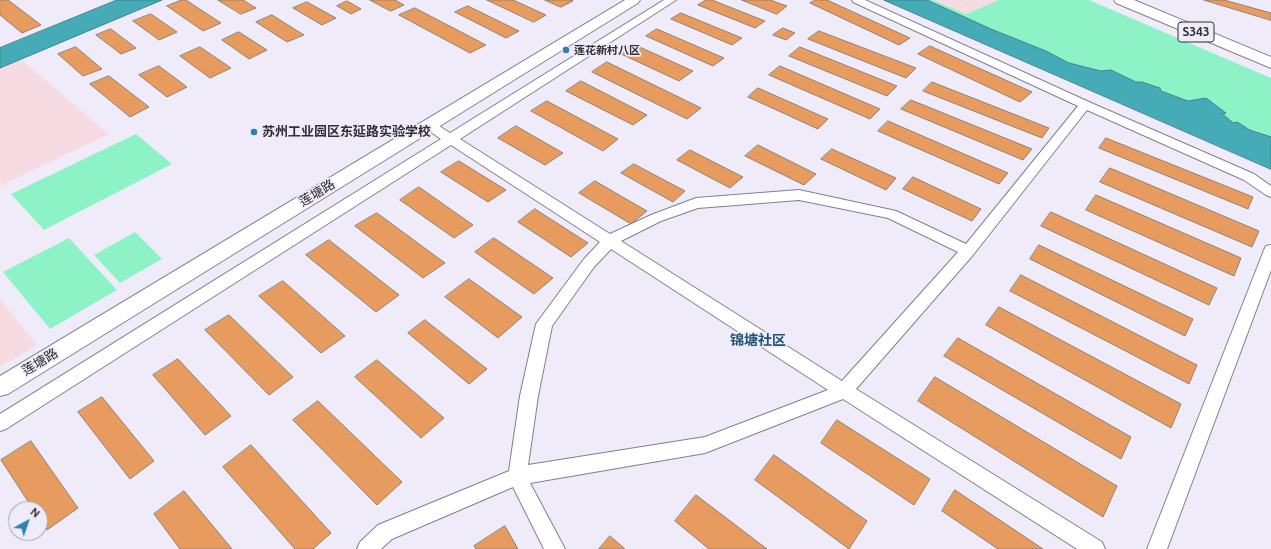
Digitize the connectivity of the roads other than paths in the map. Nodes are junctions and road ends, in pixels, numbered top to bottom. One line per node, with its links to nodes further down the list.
1 (634, 0): 9 (street, 莲塘路)
2 (672, 0): 10 (street)
3 (857, 0): 8 (street)
4 (1121, 0): 7 (main road, S343)
5 (1138, 0): 6 (main road, S343)
6 (1271, 54)
7 (1271, 63)
8 (1085, 105): 11 (street); 14 (street)
9 (429, 125): 10 (street); 15 (street, 莲塘路)
10 (450, 139): 12 (street); 17 (street)
11 (1271, 192)
12 (611, 240): 14 (street); 16 (street); 18 (street)
13 (1271, 250): 22 (street)
14 (968, 251): 16 (street)
15 (0, 387)
16 (844, 391): 18 (street); 21 (street)
17 (0, 423)
18 (517, 476): 19 (street); 20 (street)
19 (367, 549)
20 (555, 549)
21 (1095, 549)
22 (1157, 549)

